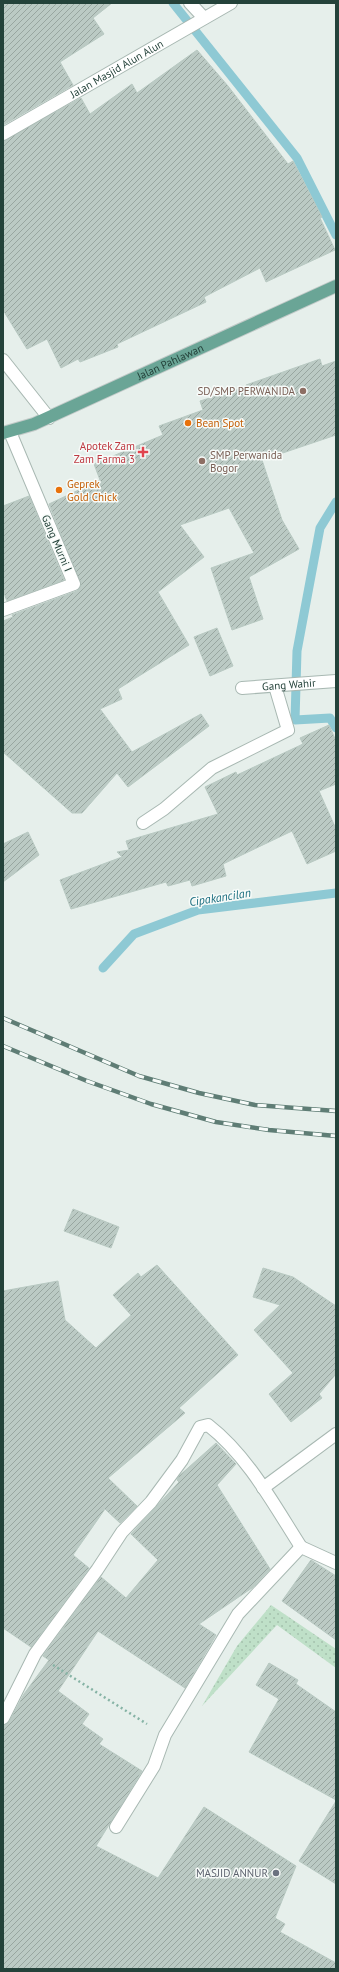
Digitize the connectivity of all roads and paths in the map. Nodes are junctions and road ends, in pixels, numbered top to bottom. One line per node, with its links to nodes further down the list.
1 (190, 3): 3 (street)
2 (231, 3): 3 (street, Jalan Masjid Alun Alun)
3 (201, 20): 4 (street, Jalan Masjid Alun Alun)
4 (3, 134)
5 (336, 286): 7 (main road, Jalan Pahlawan)
6 (3, 360): 7 (street)
7 (49, 418): 8 (main road, Jalan Pahlawan)
8 (7, 432): 9 (street, Gang Murni I)
9 (3, 610)
10 (331, 682): 11 (street, Gang Wahir)
11 (277, 686): 12 (street, Gang Wahir); 13 (street)
12 (242, 688)
13 (143, 823)
14 (336, 1434): 15 (street)
15 (263, 1488): 16 (street); 18 (street)
16 (302, 1547): 17 (street); 20 (street)
17 (336, 1563)
18 (35, 1654): 19 (street); 20 (path)
19 (3, 1718)
20 (165, 1735): 21 (street)
21 (116, 1827)

